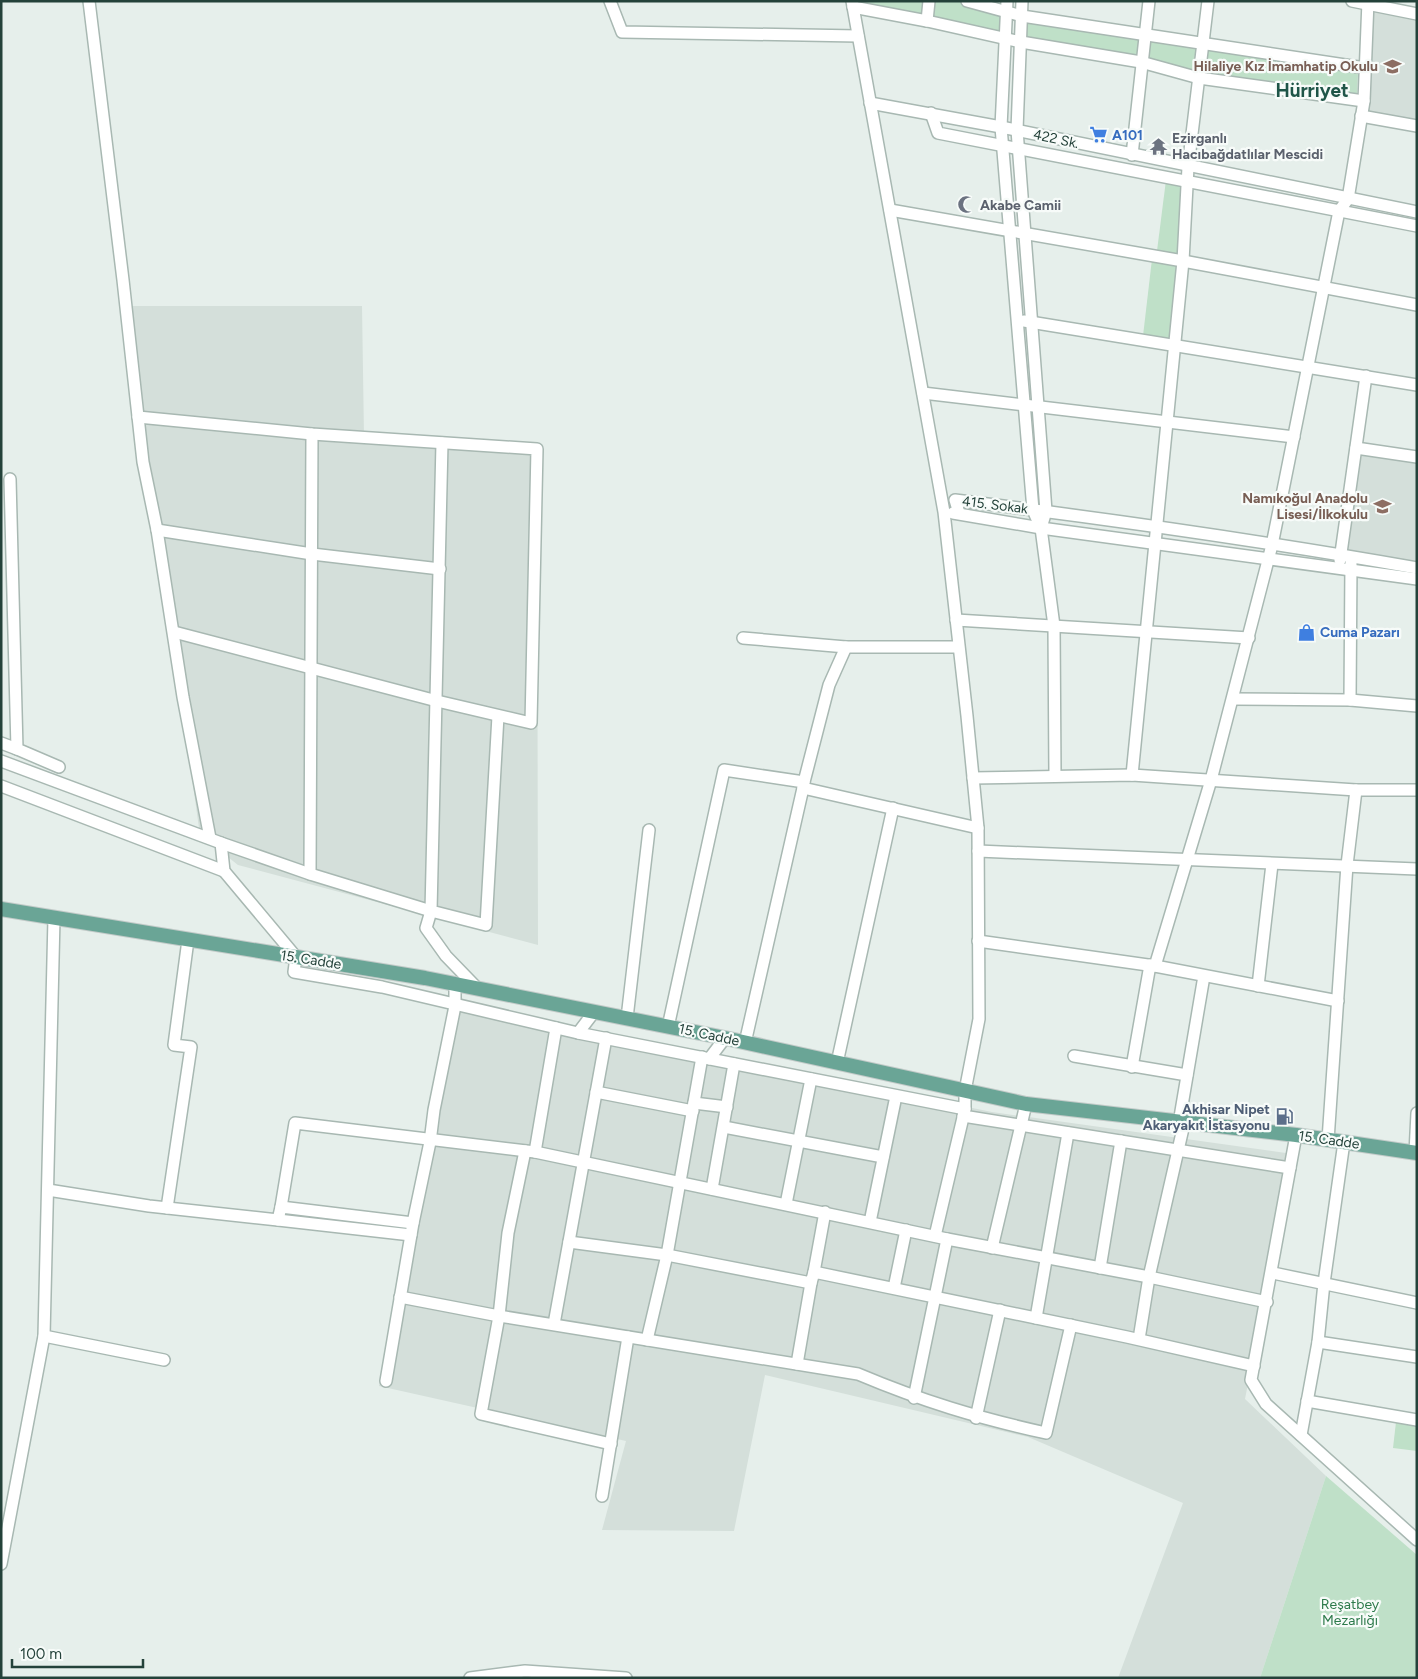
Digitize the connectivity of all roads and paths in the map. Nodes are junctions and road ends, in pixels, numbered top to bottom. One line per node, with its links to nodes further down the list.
1 (89, 1): 54 (street)
2 (610, 1): 16 (street)
3 (929, 1): 14 (street)
4 (966, 1): 11 (street)
5 (1022, 1): 13 (street)
6 (1149, 1): 15 (street)
7 (1208, 1): 19 (street)
8 (1352, 1): 9 (street)
9 (1368, 3): 12 (street); 21 (street)
10 (853, 4): 14 (street); 16 (street)
11 (1006, 6): 13 (street); 17 (street)
12 (1417, 14)
13 (1022, 16): 15 (street); 18 (street)
14 (927, 21): 17 (street)
15 (1145, 35): 19 (street); 20 (street)
16 (858, 36): 24 (street)
17 (1005, 39): 18 (street); 28 (street)
18 (1021, 42): 20 (street); 29 (street)
19 (1203, 44): 21 (street); 22 (street)
20 (1141, 62): 22 (street); 32 (street)
21 (1365, 68): 23 (street)
22 (1199, 78): 23 (street); 33 (street)
23 (1364, 101): 26 (street)
24 (870, 103): 25 (street, 422 Sk.); 36 (street)
25 (931, 113): 28 (street, 422 Sk.); 30 (street, 422 Sk.)
26 (1361, 116): 27 (street); 35 (street)
27 (1417, 126)
28 (1001, 127): 29 (street, 422 Sk.); 30 (street)
29 (1017, 130): 31 (street); 32 (street, 422 Sk.)
30 (1002, 144): 31 (street, 422 Sk.); 40 (street)
31 (1018, 148): 34 (street, 422 Sk.); 41 (street)
32 (1132, 155): 33 (street, 422 Sk.)
33 (1188, 167): 34 (street); 35 (street, 422 Sk.)
34 (1189, 182): 37 (street, 422 Sk.); 42 (street)
35 (1348, 199): 37 (street); 38 (street, 422 Sk.)
36 (890, 210): 40 (street); 51 (street)
37 (1339, 211): 39 (street, 422 Sk.); 43 (street)
38 (1417, 212)
39 (1417, 226)
40 (1010, 230): 41 (street); 45 (street)
41 (1024, 233): 42 (street); 46 (street)
42 (1183, 261): 43 (street); 47 (street)
43 (1324, 286): 44 (street); 48 (street)
44 (1417, 305)
45 (1017, 320): 46 (street); 52 (street)
46 (1031, 322): 47 (street); 53 (street)
47 (1173, 345): 48 (street); 55 (street)
48 (1308, 367): 49 (street); 57 (street)
49 (1366, 376): 50 (street); 59 (street)
50 (1417, 385)
51 (923, 392): 52 (street); 64 (street)
52 (1025, 405): 53 (street); 62 (street)
53 (1037, 406): 55 (street); 63 (street)
54 (138, 417): 56 (street); 68 (street)
55 (1166, 422): 57 (street); 66 (street)
56 (312, 434): 58 (street); 71 (street)
57 (1294, 437): 70 (street)
58 (442, 444): 76 (street); 92 (street)
59 (1356, 448): 60 (street); 72 (street)
60 (1417, 457)
61 (10, 479): 94 (street)
62 (1033, 510): 63 (street, 415. Sokak); 65 (street, 415. Sokak); 67 (street)
63 (1046, 511): 66 (street, 415. Sokak); 67 (street)
64 (944, 512): 65 (street); 79 (street)
65 (959, 513): 67 (street, 415. Sokak)
66 (1155, 526): 69 (street); 70 (street, 415. Sokak)
67 (1041, 528): 69 (street, 415. Sokak); 80 (street)
68 (157, 530): 71 (street); 81 (street)
69 (1154, 543): 73 (street, 415. Sokak); 82 (street)
70 (1272, 545): 72 (street, 415. Sokak); 73 (street)
71 (312, 554): 76 (street); 87 (street)
72 (1346, 556): 74 (street); 75 (street, 415. Sokak); 77 (street)
73 (1269, 557): 74 (street, 415. Sokak); 84 (street)
74 (1339, 568): 77 (street, 415. Sokak)
75 (1417, 568)
76 (440, 569): 90 (street)
77 (1351, 569): 78 (street, 415. Sokak); 89 (street)
78 (1417, 578)
79 (956, 620): 80 (street); 86 (street)
80 (1054, 626): 82 (street); 98 (street)
81 (174, 632): 87 (street); 108 (street)
82 (1145, 632): 84 (street); 97 (street)
83 (742, 638): 85 (street)
84 (1249, 638): 88 (street)
85 (846, 646): 86 (street); 101 (street)
86 (958, 647): 99 (street)
87 (312, 667): 90 (street); 115 (street)
88 (1233, 699): 89 (street); 100 (street)
89 (1350, 700): 91 (street)
90 (437, 701): 92 (street); 117 (street)
91 (1417, 706)
92 (498, 716): 117 (street)
93 (1, 743): 94 (street)
94 (17, 750): 96 (street)
95 (1, 761): 108 (street)
96 (59, 767)
97 (1132, 775): 98 (street); 100 (street)
98 (1055, 776): 99 (street)
99 (973, 778): 106 (street)
100 (1211, 780): 103 (street); 110 (street)
101 (804, 785): 105 (street); 131 (street); 136 (street)
102 (1, 786): 114 (street)
103 (1356, 790): 104 (street); 112 (street)
104 (1417, 790)
105 (893, 808): 106 (street); 139 (street)
106 (978, 828): 109 (street)
107 (649, 830): 130 (street)
108 (215, 840): 114 (street); 115 (street)
109 (978, 851): 110 (street); 120 (street)
110 (1187, 858): 111 (street); 122 (street)
111 (1272, 864): 112 (street); 125 (street)
112 (1347, 865): 113 (street); 127 (street)
113 (1417, 869)
114 (224, 871): 121 (street)
115 (310, 874): 117 (street)
116 (1, 909): 118 (main road, 15. Cadde)
117 (431, 911): 126 (street)
118 (54, 918): 119 (main road, 15. Cadde); 170 (street)
119 (188, 940): 121 (main road, 15. Cadde); 172 (street)
120 (978, 941): 122 (street); 144 (street)
121 (296, 957): 124 (main road, 15. Cadde); 128 (street)
122 (1152, 966): 123 (street); 141 (street)
123 (1204, 976): 125 (street); 142 (street)
124 (455, 984): 126 (main road, 15. Cadde); 128 (street)
125 (1258, 986): 127 (street)
126 (477, 988): 129 (main road, 15. Cadde)
127 (1338, 1001): 158 (street)
128 (455, 1006): 132 (street); 157 (street)
129 (594, 1012): 130 (main road, 15. Cadde); 133 (street)
130 (627, 1018): 131 (main road, 15. Cadde)
131 (668, 1027): 135 (main road, 15. Cadde)
132 (556, 1028): 133 (street); 162 (street)
133 (578, 1033): 134 (street)
134 (606, 1038): 138 (street); 145 (street)
135 (725, 1038): 136 (main road, 15. Cadde); 138 (street)
136 (745, 1043): 139 (main road, 15. Cadde)
137 (1074, 1056): 141 (street)
138 (706, 1058): 140 (street); 148 (street)
139 (837, 1063): 144 (main road, 15. Cadde)
140 (734, 1064): 143 (street); 149 (street)
141 (1132, 1067): 142 (street)
142 (1187, 1076): 152 (street)
143 (810, 1079): 146 (street); 159 (street)
144 (966, 1091): 147 (main road, 15. Cadde); 150 (street)
145 (596, 1092): 148 (street); 166 (street)
146 (896, 1096): 150 (street); 165 (street)
147 (1026, 1104): 152 (main road, 15. Cadde); 153 (street)
148 (693, 1107): 149 (street); 168 (street)
149 (727, 1107): 154 (street)
150 (964, 1113): 153 (street); 180 (street)
151 (1417, 1113): 164 (street)
152 (1182, 1123): 156 (main road, 15. Cadde); 163 (street)
153 (1020, 1125): 155 (street); 183 (street)
154 (724, 1127): 159 (street); 169 (street)
155 (1068, 1133): 160 (street); 185 (street)
156 (1296, 1136): 158 (main road, 15. Cadde); 167 (street)
157 (431, 1139): 162 (street); 173 (street); 177 (street)
158 (1328, 1140): 161 (main road, 15. Cadde)
159 (799, 1141): 165 (street); 171 (street)
160 (1121, 1141): 163 (street); 186 (street)
161 (1344, 1142): 164 (main road, 15. Cadde); 191 (street)
162 (530, 1151): 166 (street); 198 (street)
163 (1179, 1151): 167 (street); 189 (street)
164 (1416, 1153)
165 (883, 1157): 176 (street)
166 (584, 1162): 168 (street); 182 (street)
167 (1290, 1168): 188 (street)
168 (680, 1182): 169 (street); 184 (street)
169 (712, 1189): 171 (street)
170 (48, 1190): 172 (street); 202 (street)
171 (786, 1204): 174 (street)
172 (167, 1208): 175 (street)
173 (281, 1208): 175 (street); 177 (street)
174 (825, 1212): 176 (street); 187 (street)
175 (278, 1220): 179 (street)
176 (870, 1222): 178 (street)
177 (413, 1224): 179 (street)
178 (906, 1230): 180 (street); 192 (street)
179 (411, 1236): 193 (street)
180 (934, 1236): 181 (street)
181 (947, 1239): 183 (street); 194 (street)
182 (569, 1242): 184 (street); 200 (street)
183 (992, 1248): 185 (street)
184 (667, 1255): 190 (street); 205 (street)
185 (1046, 1259): 186 (street); 199 (street)
186 (1100, 1268): 189 (street)
187 (814, 1272): 190 (street); 192 (street)
188 (1273, 1273): 191 (street); 195 (street)
189 (1149, 1276): 195 (street); 204 (street)
190 (811, 1283): 209 (street)
191 (1324, 1283): 196 (street); 206 (street)
192 (894, 1288): 194 (street)
193 (400, 1297): 198 (street); 211 (street)
194 (936, 1297): 197 (street); 212 (street)
195 (1267, 1302): 210 (street)
196 (1417, 1303)
197 (1000, 1310): 199 (street); 214 (street)
198 (499, 1316): 200 (street); 217 (street)
199 (1036, 1318): 201 (street)
200 (554, 1324): 203 (street)
201 (1071, 1325): 204 (street); 214 (street)
202 (44, 1336): 208 (street); 220 (street)
203 (628, 1337): 205 (street); 217 (street)
204 (1139, 1339): 210 (street)
205 (647, 1340): 209 (street)
206 (1318, 1342): 207 (street); 213 (street)
207 (1417, 1358)
208 (164, 1360)
209 (797, 1364): 212 (street)
210 (1254, 1366): 216 (street)
211 (386, 1381)
212 (914, 1398): 214 (street)
213 (1307, 1401): 215 (street); 216 (street)
214 (976, 1418)
215 (1417, 1420)
216 (1301, 1435): 219 (street)
217 (611, 1444): 218 (street)
218 (602, 1496)
219 (1417, 1540)
220 (1, 1564)
221 (575, 1676): 222 (street); 223 (street)
222 (470, 1678)
223 (626, 1678)

